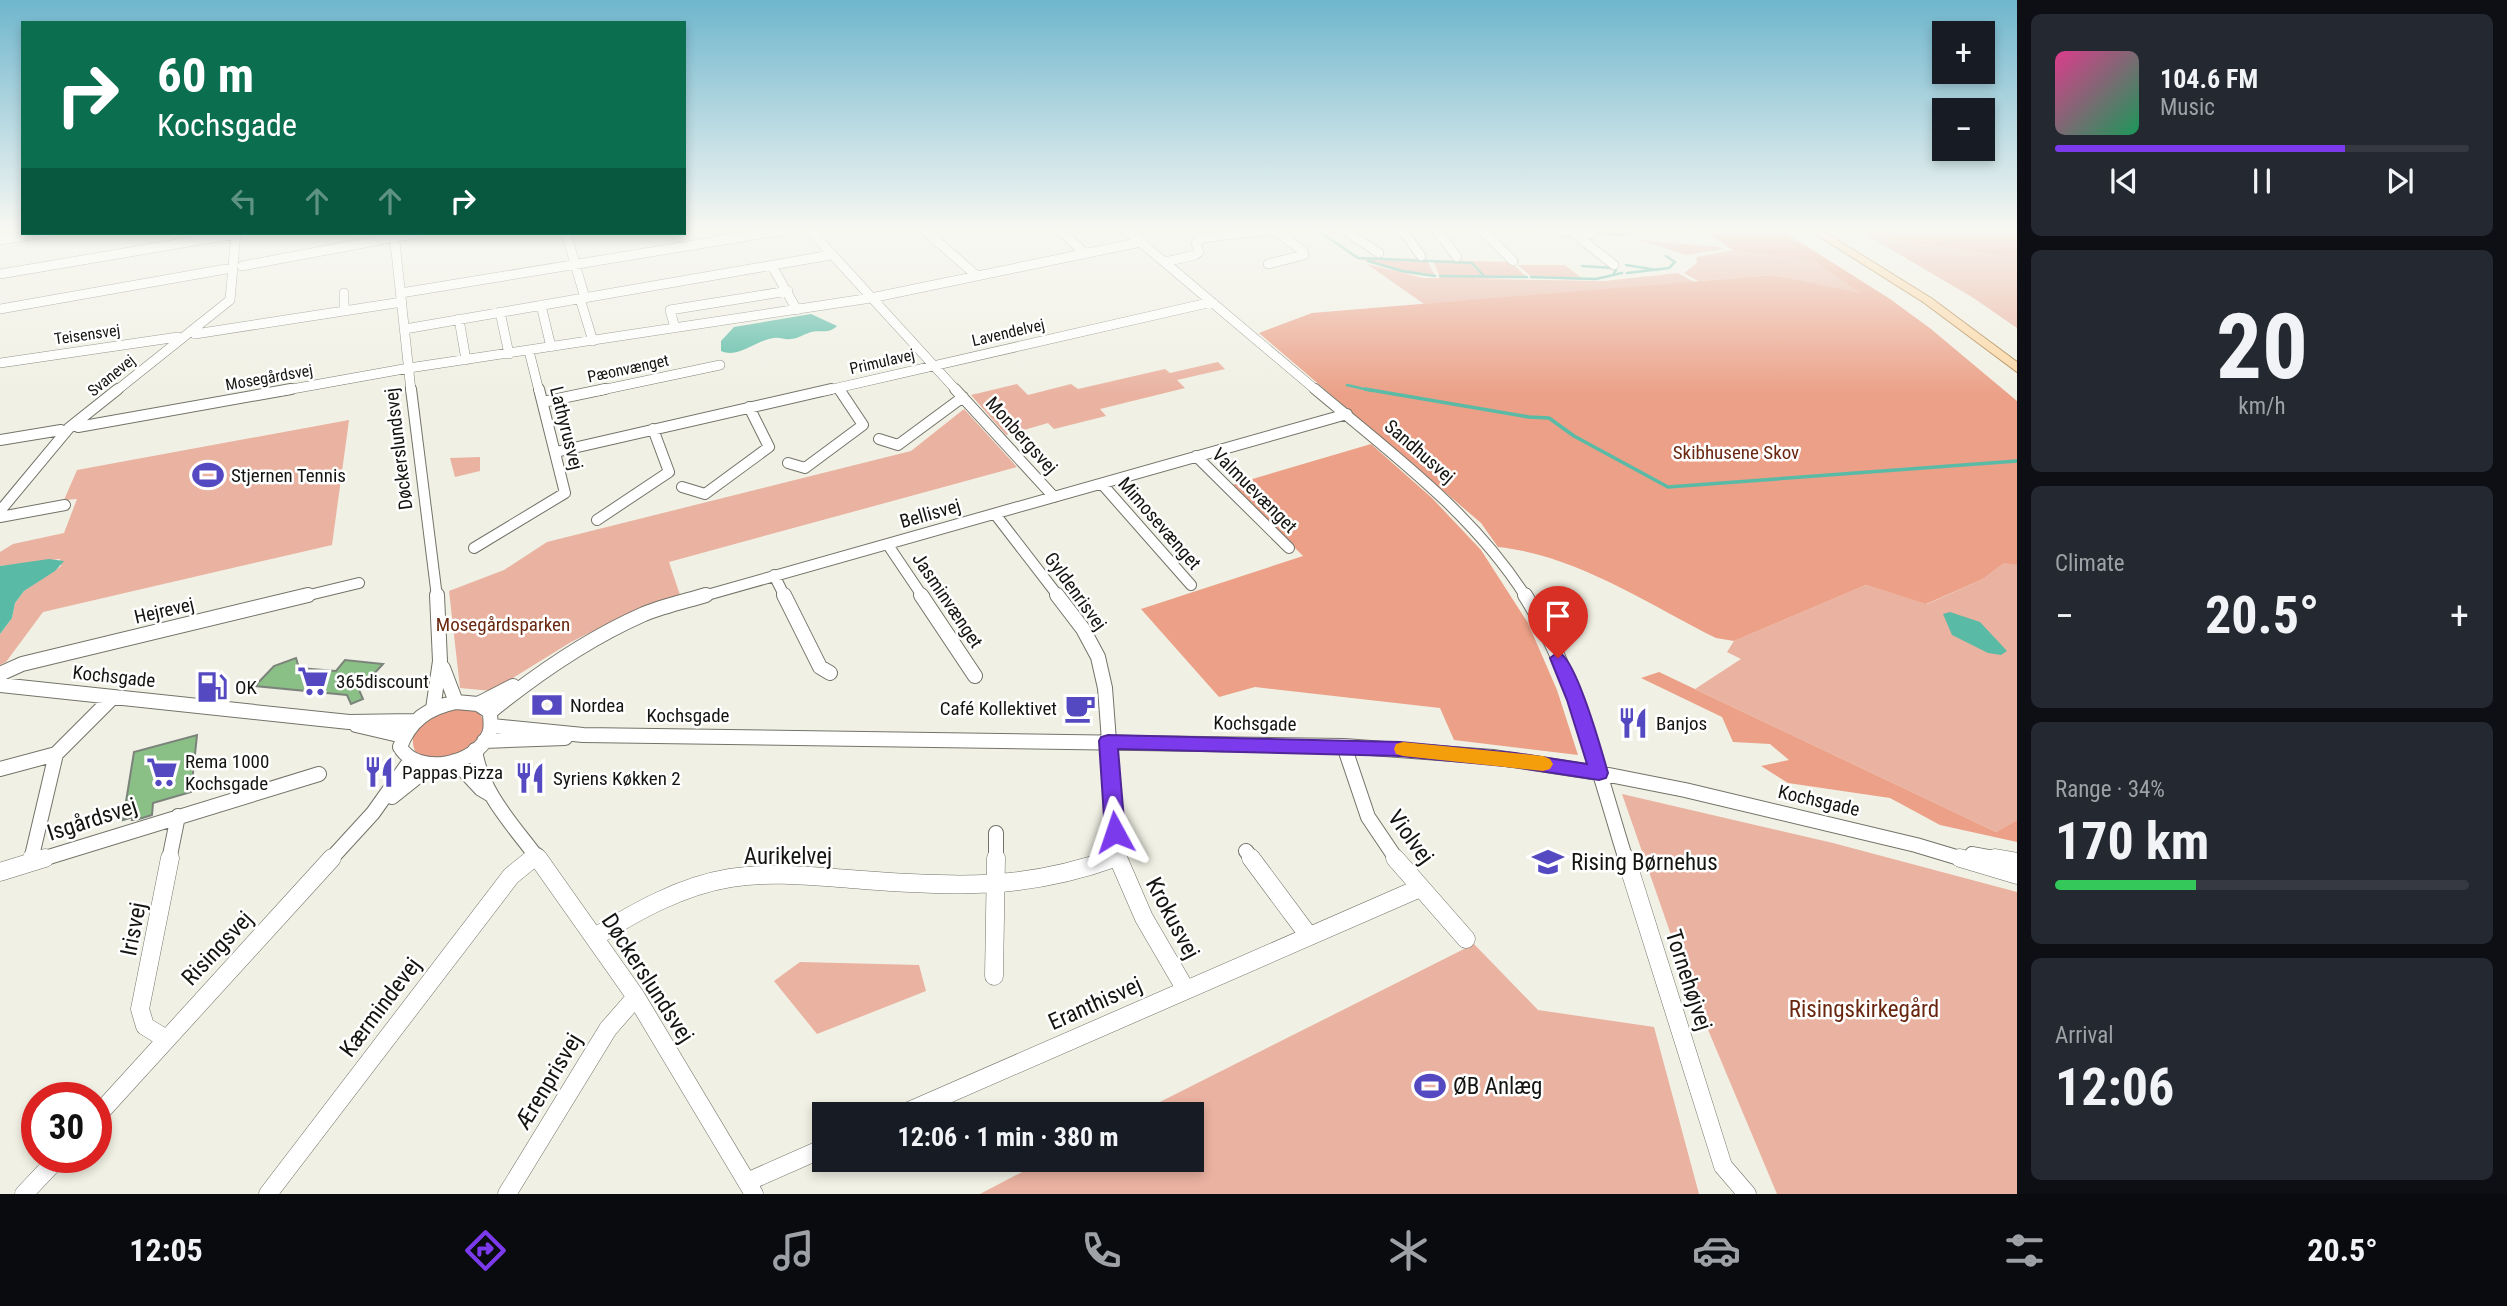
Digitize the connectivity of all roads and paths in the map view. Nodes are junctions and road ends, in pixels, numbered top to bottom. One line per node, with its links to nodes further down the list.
1 (141, 284): 20 (street)
2 (233, 284): 57 (street, Svanevej)
3 (399, 284): 15 (street, Døckerslundsvej)
4 (474, 284): 15 (street)
5 (579, 284): 16 (street)
6 (664, 284): 16 (street)
7 (784, 284): 13 (street)
8 (858, 284): 17 (street, Monbergsvej)
9 (939, 284): 17 (street, Mosegårdsvej)
10 (1191, 284): 18 (street, Sandhusvej)
11 (1901, 284): 39 (main road)
12 (1914, 284): 33 (main road)
13 (788, 291): 21 (street); 25 (street)
14 (344, 293): 22 (street)
15 (401, 298): 22 (street); 26 (street, Døckerslundsvej)
16 (582, 298): 19 (street); 29 (street)
17 (871, 298): 21 (street, Mosegårdsvej); 37 (street, Monbergsvej)
18 (1212, 302): 37 (street, Lavendelvej); 44 (street, Sandhusvej)
19 (541, 305): 23 (street); 30 (street)
20 (0, 309)
21 (797, 310): 25 (street, Mosegårdsvej)
22 (344, 311): 27 (street)
23 (500, 312): 24 (street); 32 (street)
24 (459, 319): 26 (street); 34 (street)
25 (675, 328): 29 (street, Mosegårdsvej)
26 (405, 329): 38 (street, Døckerslundsvej)
27 (195, 334)
28 (178, 337): 35 (street, Teisensvej)
29 (593, 341): 30 (street, Mosegårdsvej)
30 (551, 347): 31 (street, Mosegårdsvej)
31 (528, 351): 32 (street, Mosegårdsvej); 42 (street, Lathyrusvej)
32 (509, 354): 34 (street, Mosegårdsvej)
33 (2017, 356)
34 (466, 360): 38 (street, Mosegårdsvej)
35 (0, 363)
36 (720, 365): 42 (street, Pæonvænget)
37 (933, 365): 40 (street, Primulavej); 41 (street, Monbergsvej)
38 (409, 368): 45 (street, Mosegårdsvej); 67 (street, Døckerslundsvej)
39 (2017, 368)
40 (838, 388): 43 (street, Primulavej); 52 (street, Primulavej)
41 (963, 397): 48 (street, Monbergsvej); 55 (street, Monbergsvej)
42 (543, 402): 50 (street, Lathyrusvej)
43 (749, 407): 46 (street, Primulavej); 54 (street)
44 (1347, 414): 51 (street, Bellisvej); 88 (street, Sandhusvej)
45 (78, 427)
46 (653, 429): 50 (street, Primulavej); 60 (street)
47 (61, 430): 49 (street)
48 (879, 439)
49 (0, 440)
50 (556, 452): 62 (street, Lathyrusvej)
51 (1196, 456): 53 (street, Bellisvej); 63 (street, Valmuevænget)
52 (788, 463)
53 (1102, 484): 55 (street, Bellisvej); 66 (street, Mimosevænget)
54 (682, 487)
55 (1054, 497): 58 (street, Bellisvej)
56 (65, 505): 59 (street)
57 (0, 511)
58 (995, 514): 61 (street, Bellisvej); 80 (street, Gyldenrisvej)
59 (0, 517)
60 (597, 520)
61 (888, 545): 64 (street, Bellisvej); 70 (street, Jasminvænget)
62 (474, 548)
63 (1289, 548)
64 (774, 575): 68 (street); 75 (street, Bellisvej)
65 (359, 583): 69 (street, Hejrevej)
66 (1191, 585)
67 (440, 661): 73 (street, Døckerslundsvej); 74 (street, Døckerslundsvej)
68 (830, 673)
69 (0, 674)
70 (975, 676)
71 (0, 685): 72 (street, Kochsgade)
72 (113, 697): 77 (street, Kochsgade); 83 (street)
73 (456, 702): 74 (street); 75 (street)
74 (433, 709): 76 (street)
75 (486, 714): 78 (street, Kochsgade); 81 (street)
76 (415, 720): 77 (street, Kochsgade); 79 (street)
77 (349, 722): 79 (street, Kochsgade)
78 (583, 735): 80 (street, Kochsgade); 81 (street, Kochsgade)
79 (403, 736): 84 (street)
80 (1108, 741): 82 (street, Kochsgade); 97 (street, Krokusvej)
81 (480, 746): 85 (street); 90 (street, Døckerslundsvej)
82 (1344, 746): 88 (street, Kochsgade); 103 (street, Violvej)
83 (56, 754): 87 (street); 98 (street)
84 (410, 761): 86 (street); 91 (street, Risingsvej)
85 (455, 761): 86 (street); 90 (street, Døckerslundsvej)
86 (431, 766): 91 (street, Risingsvej)
87 (0, 769)
88 (1599, 773): 94 (street, Kochsgade); 119 (street, Tornehøjvej)
89 (319, 774): 92 (street, Isgårdsvej)
90 (491, 795): 96 (street, Døckerslundsvej)
91 (373, 813): 110 (street, Risingsvej)
92 (178, 816): 98 (street, Isgårdsvej); 110 (street, Irisvej)
93 (996, 833): 102 (street)
94 (1916, 845): 99 (street, Kochsgade); 101 (street, Kochsgade)
95 (1246, 851): 104 (street)
96 (537, 855): 105 (street, Døckerslundsvej); 117 (street, Kærmindevej)
97 (1117, 857): 102 (street, Aurikelvej); 108 (street, Krokusvej)
98 (31, 862): 100 (street, Isgårdsvej)
99 (2017, 862)
100 (0, 872)
101 (2017, 875)
102 (994, 883): 105 (street, Aurikelvej); 107 (street)
103 (1420, 888): 104 (street, Eranthisvej); 106 (street, Violvej)
104 (1309, 936): 108 (street, Eranthisvej)
105 (595, 937): 109 (street, Døckerslundsvej)
106 (1466, 939)
107 (994, 976)
108 (1186, 990): 112 (street, Eranthisvej)
109 (636, 997): 115 (street, Døckerslundsvej); 118 (street, Ærenprisvej)
110 (166, 1039): 111 (street, Risingsvej)
111 (112, 1099)
112 (931, 1102)
113 (812, 1155): 115 (street)
114 (44, 1173): 116 (street)
115 (751, 1188)
116 (24, 1194)
117 (268, 1194)
118 (507, 1194)
119 (1747, 1194)

